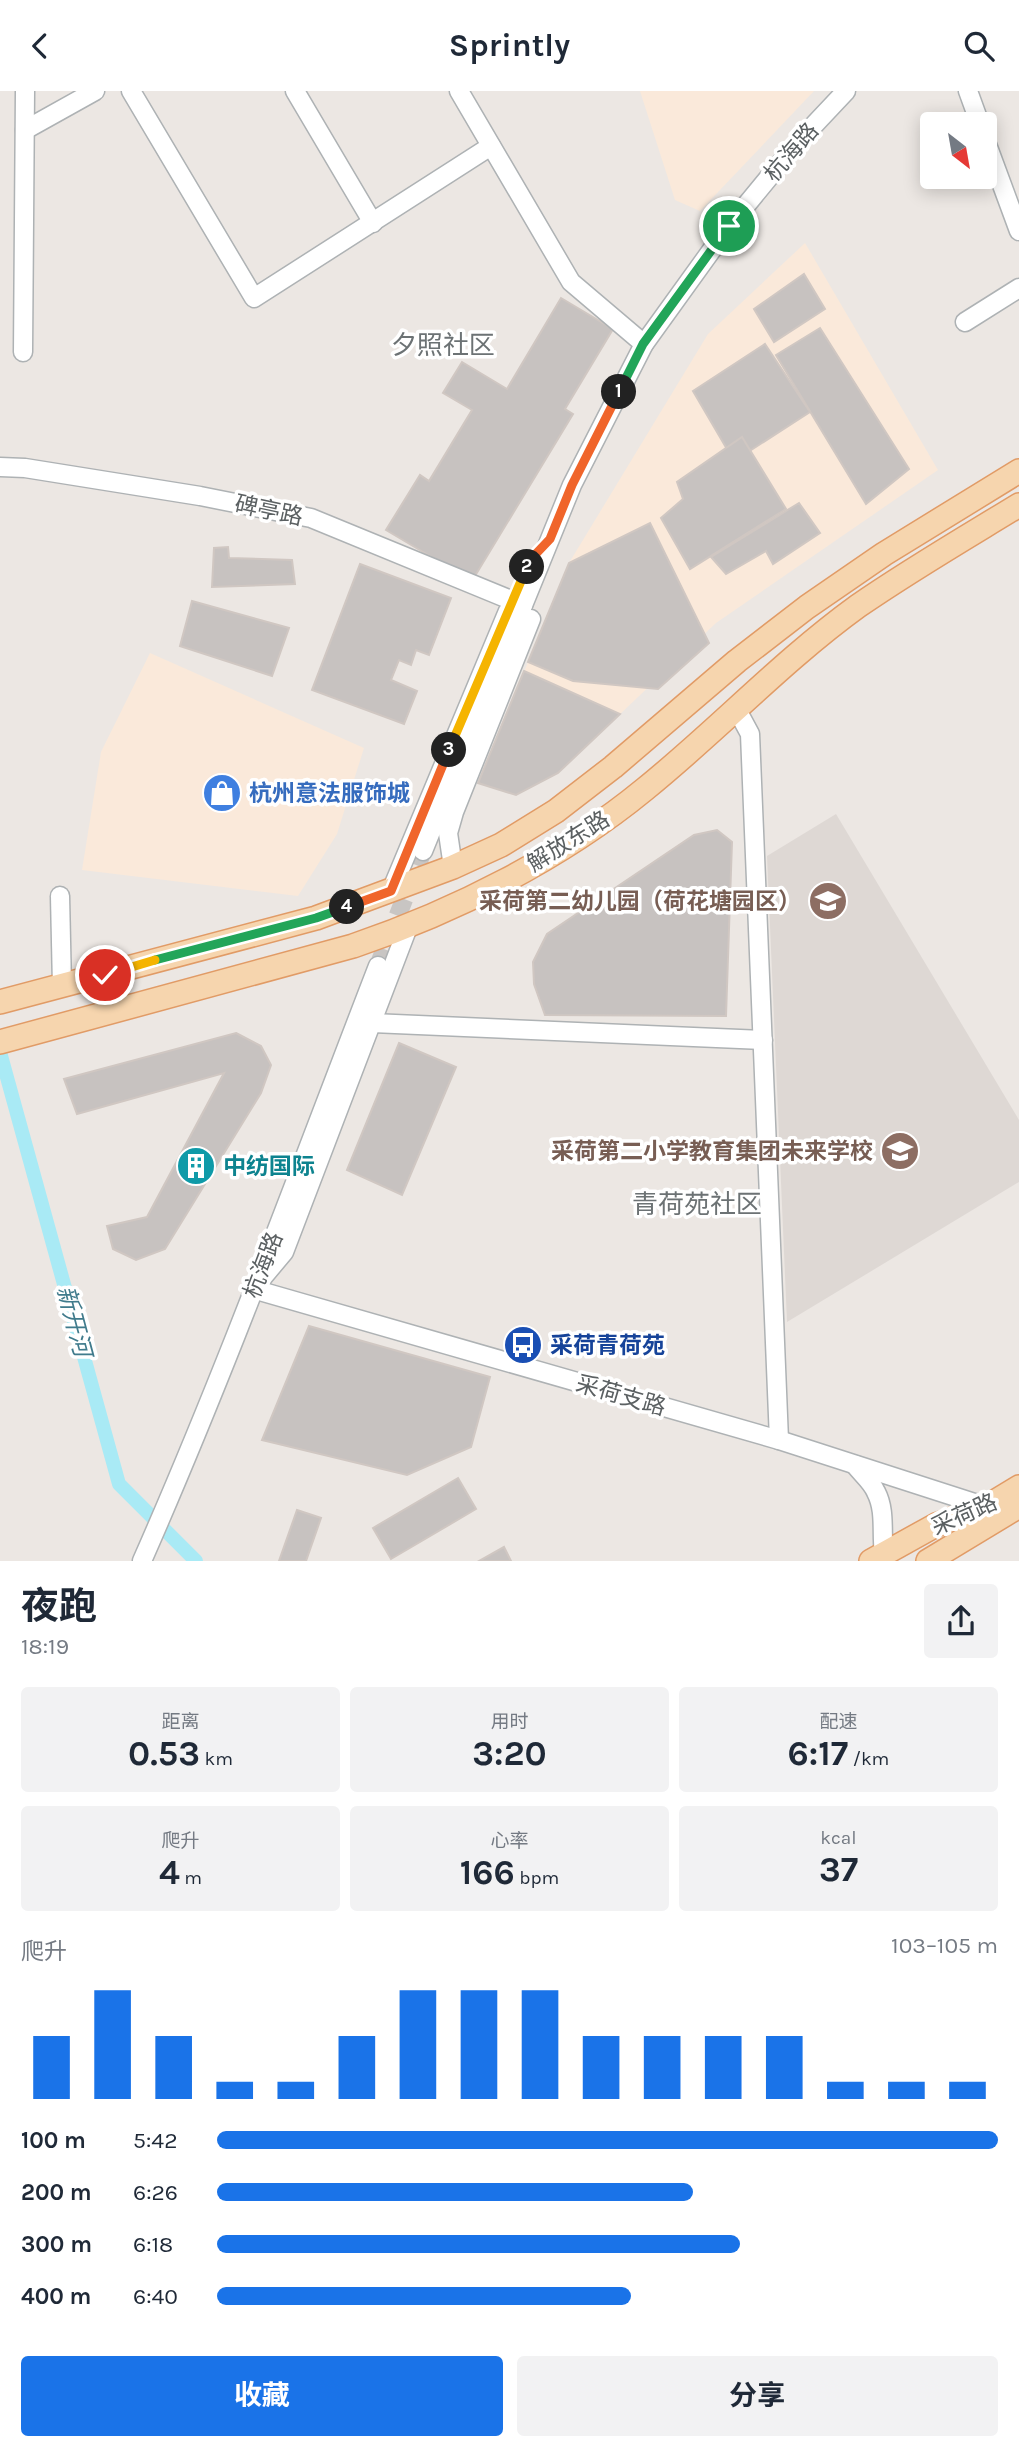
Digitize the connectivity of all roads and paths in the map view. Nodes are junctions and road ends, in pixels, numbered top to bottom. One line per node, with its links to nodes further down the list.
1 (25, 91): 9 (street)
2 (95, 91): 9 (street)
3 (131, 91): 12 (street)
4 (295, 91): 12 (street)
5 (459, 91): 10 (street)
6 (846, 91): 16 (street, 杭海路)
7 (968, 91): 8 (street)
8 (976, 112)
9 (25, 130): 17 (street)
10 (491, 146): 12 (street); 16 (street)
11 (998, 174): 13 (street)
12 (373, 223)
13 (1019, 231)
14 (1019, 288): 15 (street)
15 (965, 322)
16 (643, 344): 21 (street, 杭海路)
17 (23, 352)
18 (0, 467): 22 (street, 碑亭路)
19 (1015, 472): 25 (main road, 解放东路)
20 (1019, 505): 23 (main road, 解放东路)
21 (550, 539): 22 (street, 杭海路); 25 (street)
22 (518, 603): 24 (street, 杭海路); 26 (street)
23 (736, 708): 28 (main road, 解放东路); 34 (street)
24 (423, 851)
25 (453, 867): 26 (main road, 解放东路)
26 (391, 891): 30 (main road, 解放东路)
27 (60, 896): 30 (street)
28 (408, 927): 32 (street); 33 (main road, 解放东路)
29 (378, 966): 35 (street, 杭海路)
30 (62, 987): 31 (main road, 解放东路)
31 (6, 1000)
32 (372, 1023): 34 (street); 35 (street)
33 (11, 1039)
34 (763, 1040): 36 (street)
35 (253, 1289): 36 (street, 采荷支路); 41 (street, 杭海路)
36 (779, 1440): 37 (street, 采荷支路)
37 (855, 1465): 39 (street, 采荷支路); 42 (street)
38 (1019, 1487): 39 (main road, 采荷路)
39 (986, 1507): 40 (street, 采荷支路); 42 (main road, 采荷路)
40 (1017, 1511): 43 (main road, 采荷路)
41 (145, 1554)
42 (877, 1558)
43 (928, 1561)

